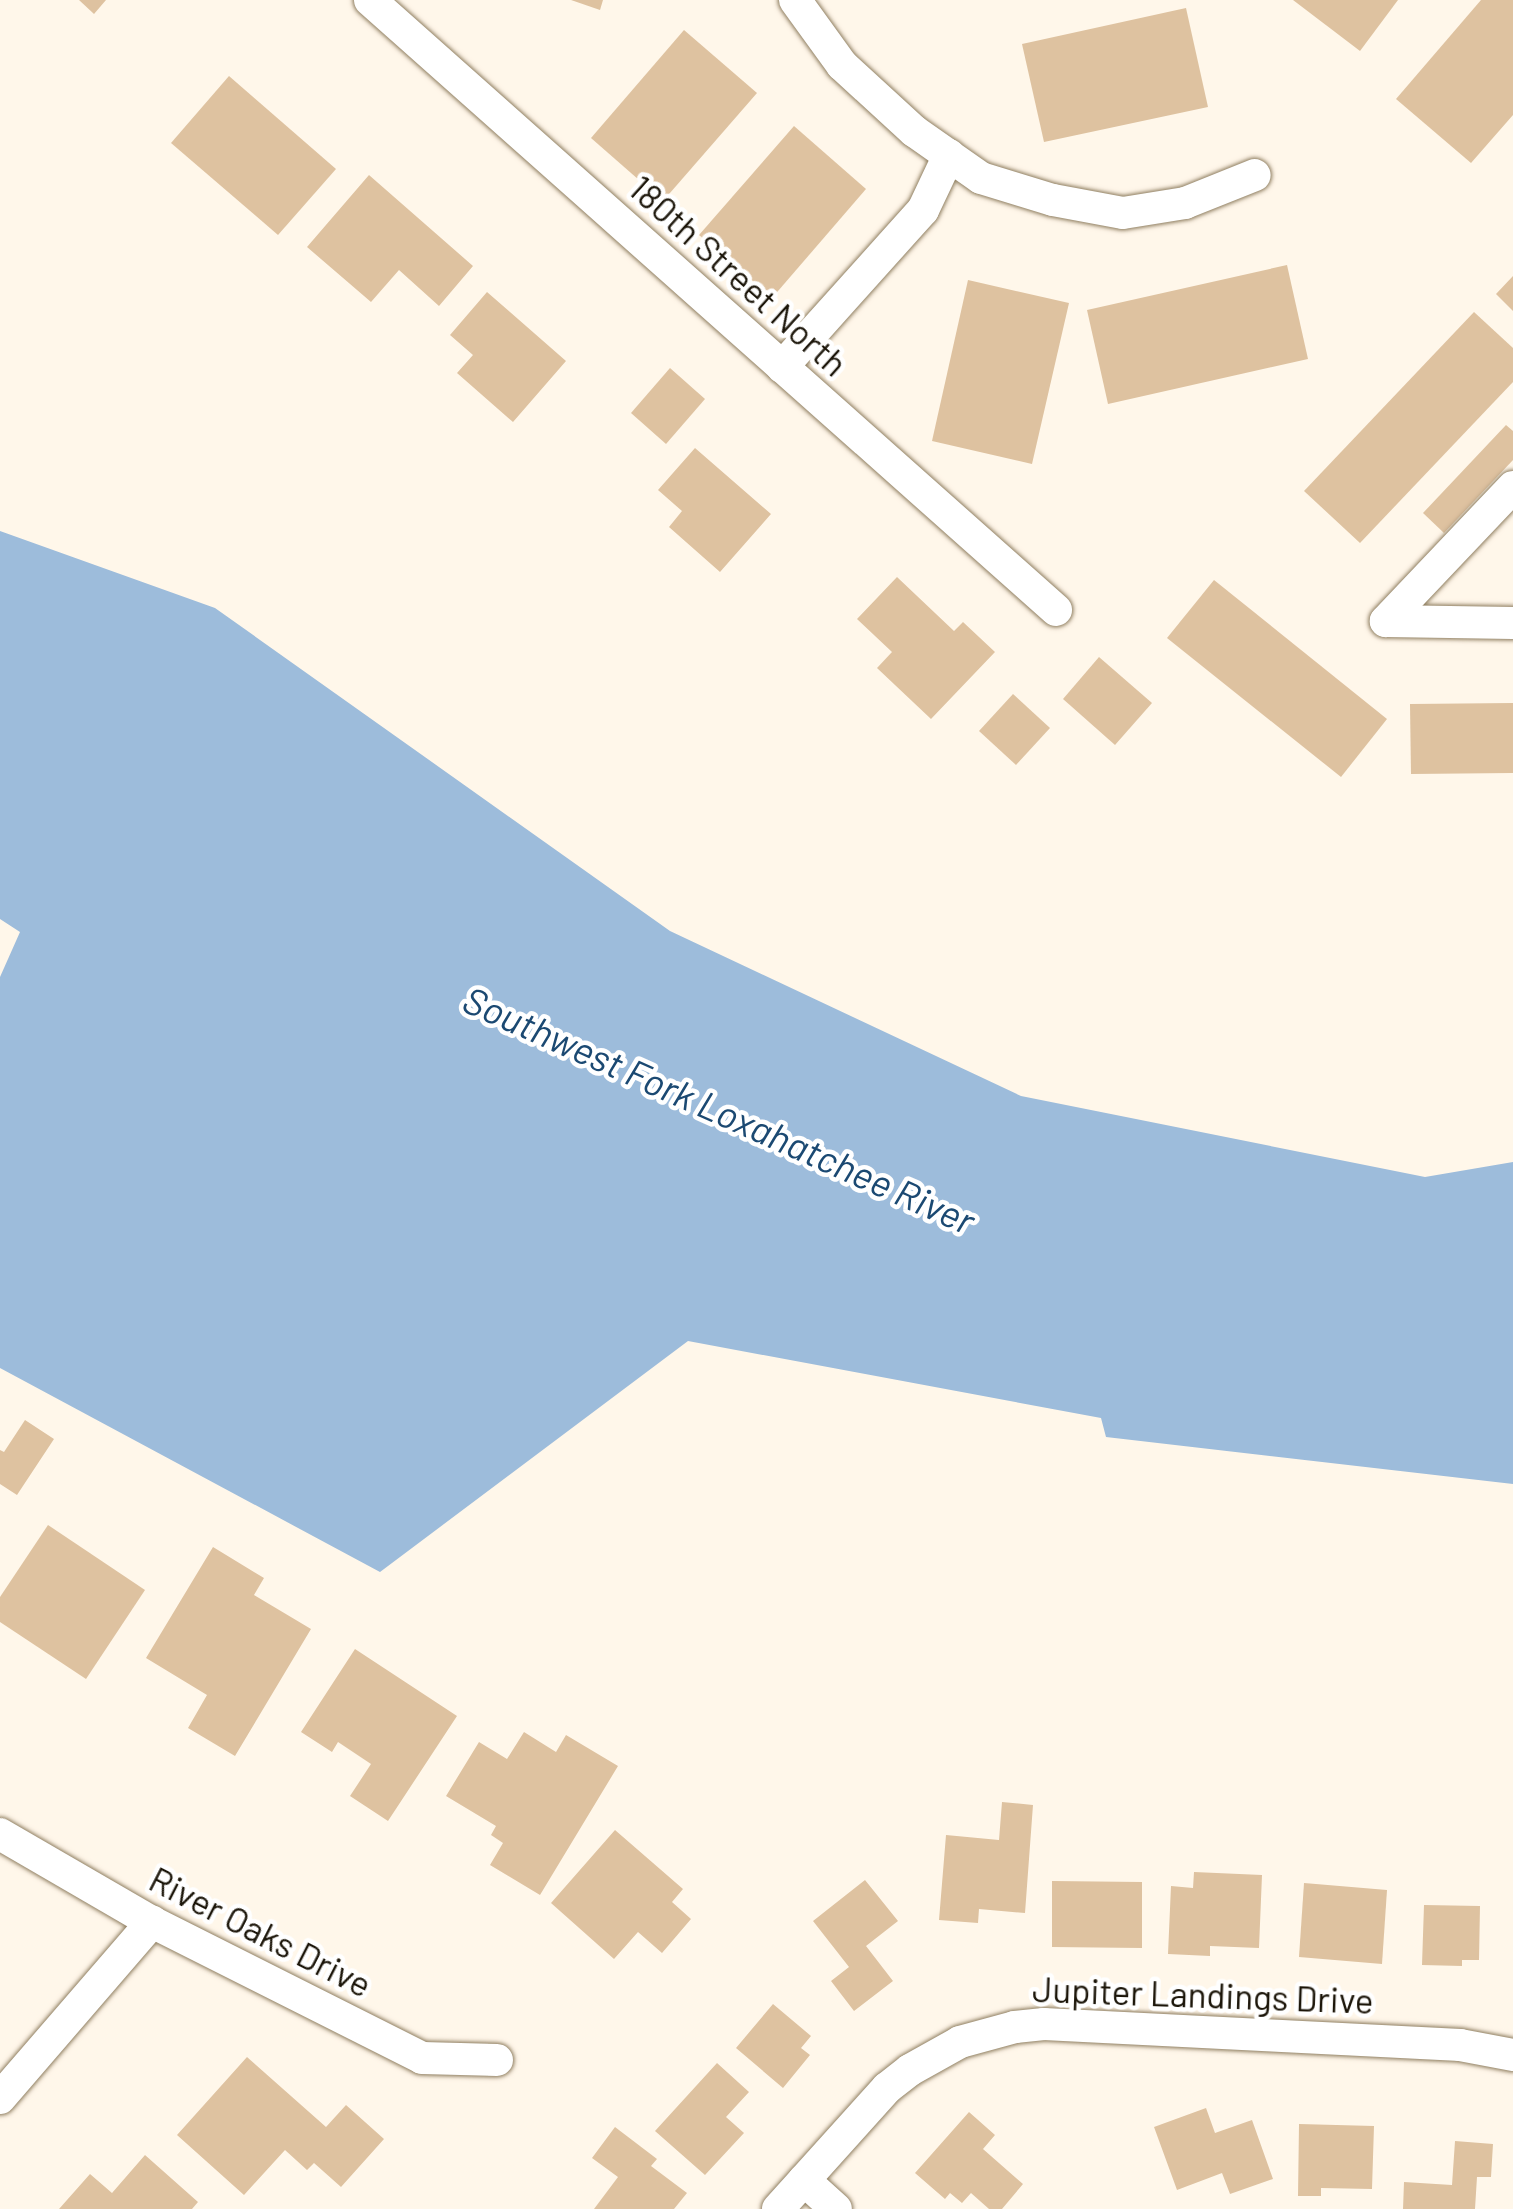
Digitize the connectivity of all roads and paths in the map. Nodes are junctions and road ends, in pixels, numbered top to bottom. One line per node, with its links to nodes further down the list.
1 (370, 0): 5 (street, 180th Street North)
2 (794, 0): 3 (street)
3 (949, 155): 4 (street); 5 (street)
4 (1255, 174)
5 (782, 367): 7 (street, 180th Street North)
6 (1513, 487): 8 (street)
7 (1056, 610)
8 (1513, 623)
9 (0, 1834): 10 (street, River Oaks Drive)
10 (152, 1922): 12 (street, River Oaks Drive); 13 (street)
11 (1513, 2055): 14 (street, Jupiter Landings Drive)
12 (497, 2060)
13 (0, 2098)
14 (804, 2180): 15 (street, Jupiter Landings Drive); 16 (street)
15 (778, 2209)
16 (836, 2209)

